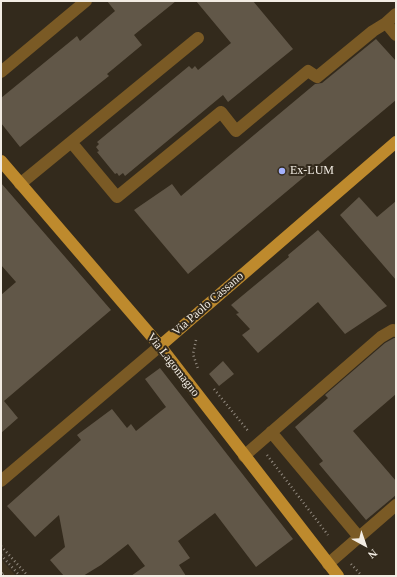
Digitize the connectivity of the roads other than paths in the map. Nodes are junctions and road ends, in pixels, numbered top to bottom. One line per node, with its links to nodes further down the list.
1 (86, 1): 6 (street)
2 (396, 14): 3 (street)
3 (386, 23): 4 (street); 7 (street)
4 (396, 35)
5 (198, 38): 7 (street)
6 (1, 72)
7 (71, 142): 10 (street)
8 (396, 142): 12 (main road, Via Paolo Cassano)
9 (1, 160): 10 (main road, Via Lagomagno)
10 (20, 184): 12 (main road, Via Lagomagno)
11 (396, 331): 13 (street)
12 (160, 346): 14 (main road, Via Lagomagno); 15 (street, Via Paolo Cassano)
13 (271, 432): 14 (street); 17 (street)
14 (244, 456): 18 (main road, Via Lagomagno)
15 (1, 481)
16 (396, 504): 17 (street)
17 (359, 537): 18 (street)
18 (328, 564): 19 (main road, Via Lagomagno)
19 (338, 576)

